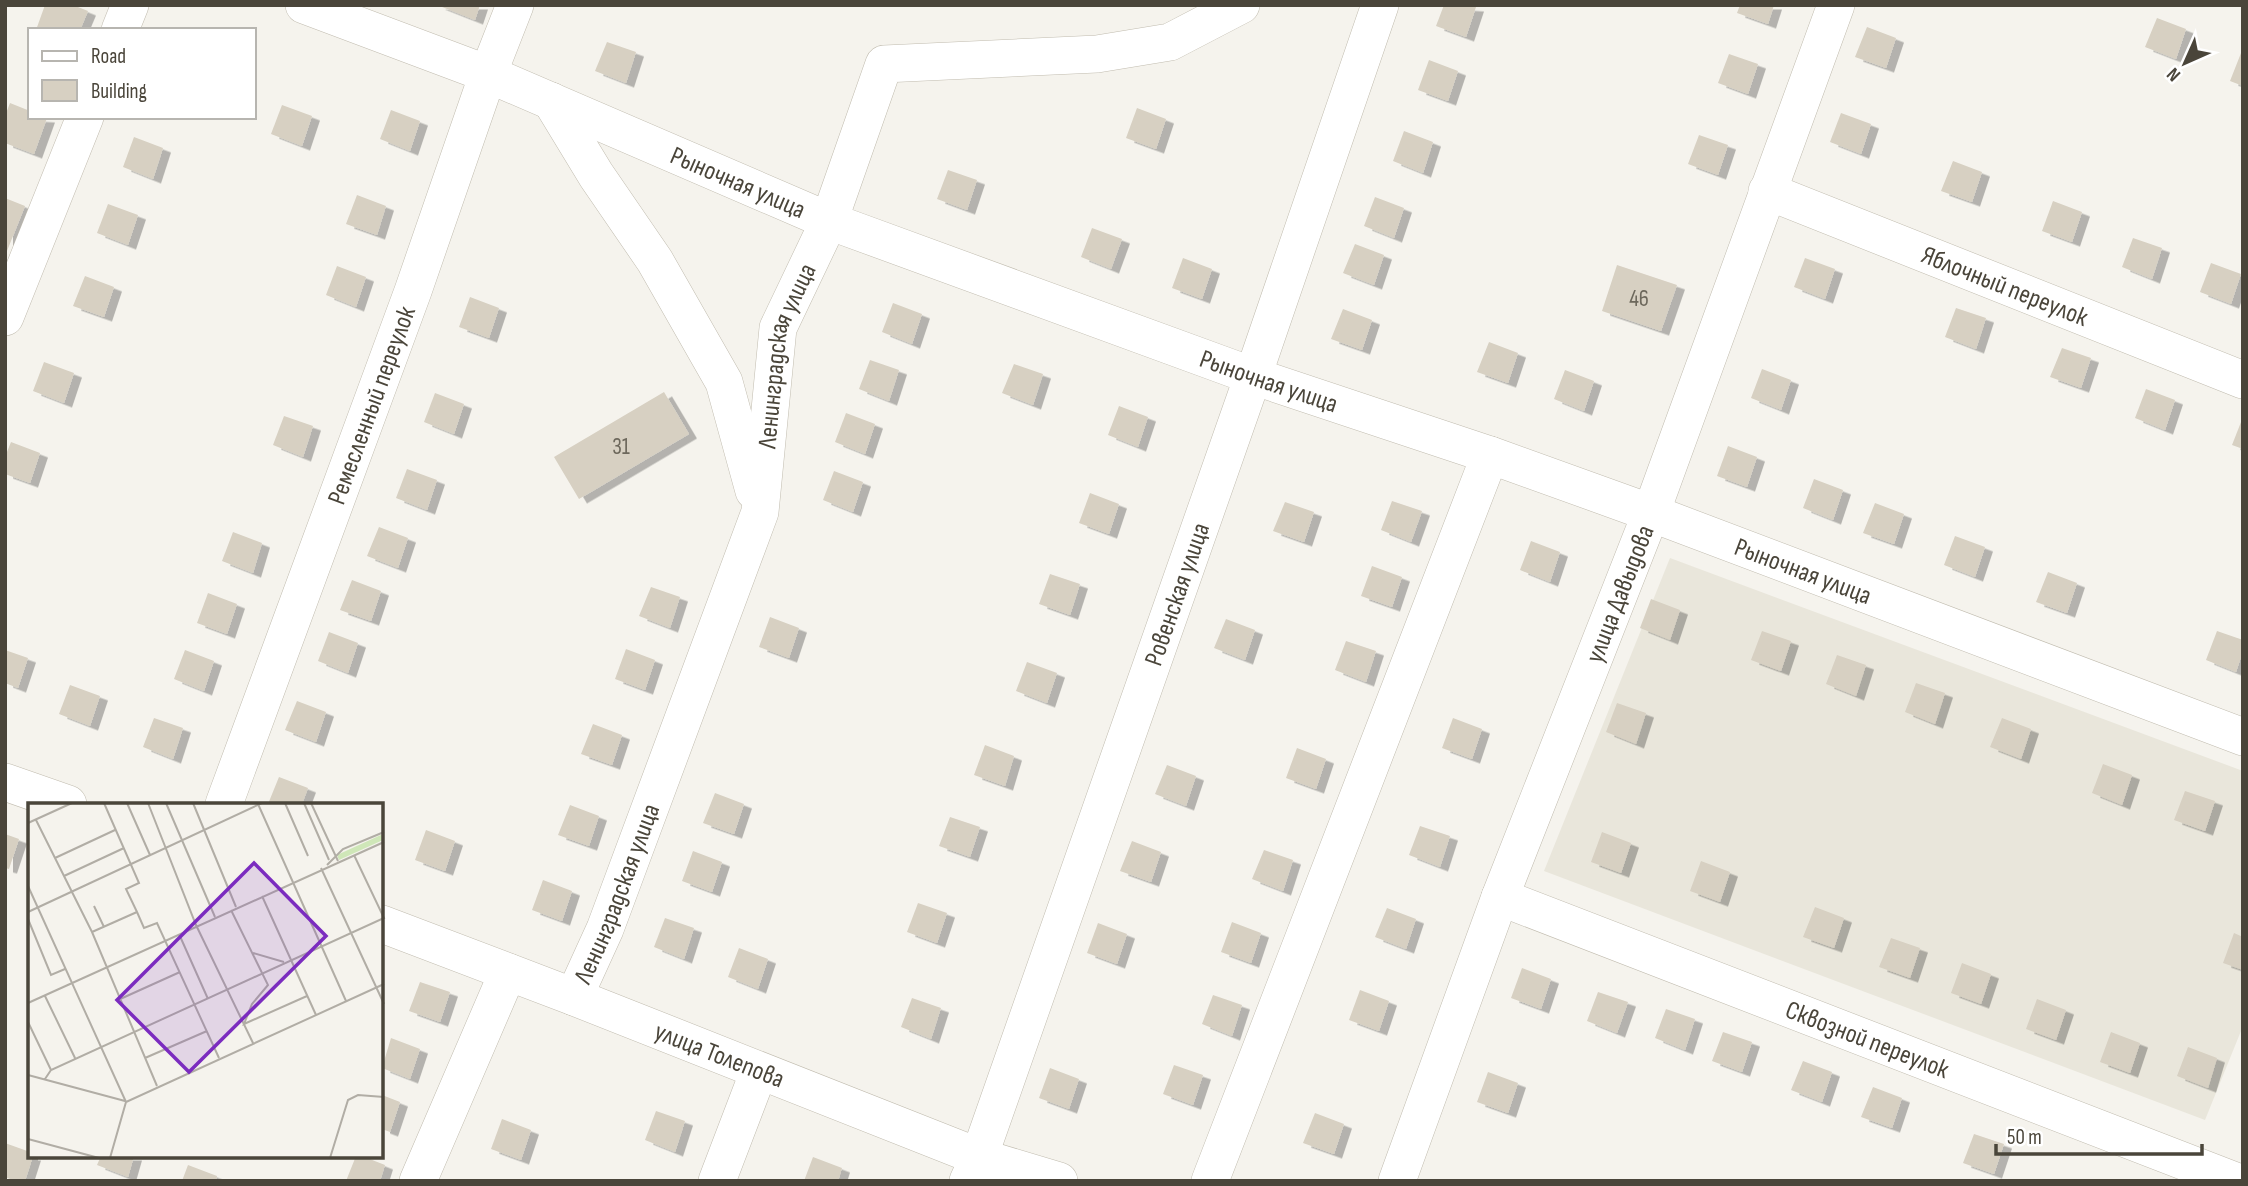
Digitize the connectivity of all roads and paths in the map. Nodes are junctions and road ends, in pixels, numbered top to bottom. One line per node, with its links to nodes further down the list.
1 (130, 5): 7 (street)
2 (304, 5): 8 (street, Рыночная улица)
3 (515, 5): 8 (street, Ремесленный переулок)
4 (1241, 5): 12 (street, Ленинградская улица)
5 (1380, 5): 14 (street, Ровенская улица)
6 (1836, 5): 11 (street, улица Давыдова)
7 (121, 28)
8 (488, 74): 9 (street, Рыночная улица); 22 (street, Ремесленный переулок)
9 (551, 102): 12 (street, Рыночная улица); 17 (street)
10 (84, 119): 13 (street)
11 (1767, 191): 15 (street, Яблочный переулок); 18 (street, улица Давыдова)
12 (829, 221): 14 (street, Рыночная улица); 17 (street, Ленинградская улица)
13 (5, 317)
14 (1253, 376): 16 (street, Рыночная улица); 29 (street, Ровенская улица)
15 (2243, 380)
16 (1490, 455): 18 (street, Рыночная улица); 33 (street)
17 (760, 512): 26 (street, Ленинградская улица)
18 (1651, 513): 19 (street, Рыночная улица); 23 (street, улица Давыдова)
19 (2243, 737)
20 (5, 782): 21 (street)
21 (65, 803)
22 (224, 803)
23 (1500, 897): 34 (street, улица Давыдова); 35 (street, Сквозной переулок)
24 (383, 924): 25 (street, улица Толепова)
25 (508, 972): 26 (street, улица Толепова); 30 (street)
26 (574, 997): 27 (street, улица Толепова)
27 (759, 1071): 29 (street, улица Толепова); 31 (street)
28 (2243, 1167): 35 (street)
29 (974, 1169): 32 (street, улица Толепова)
30 (418, 1181)
31 (717, 1181)
32 (1059, 1181)
33 (1210, 1181)
34 (1397, 1181)
35 (2236, 1181)

